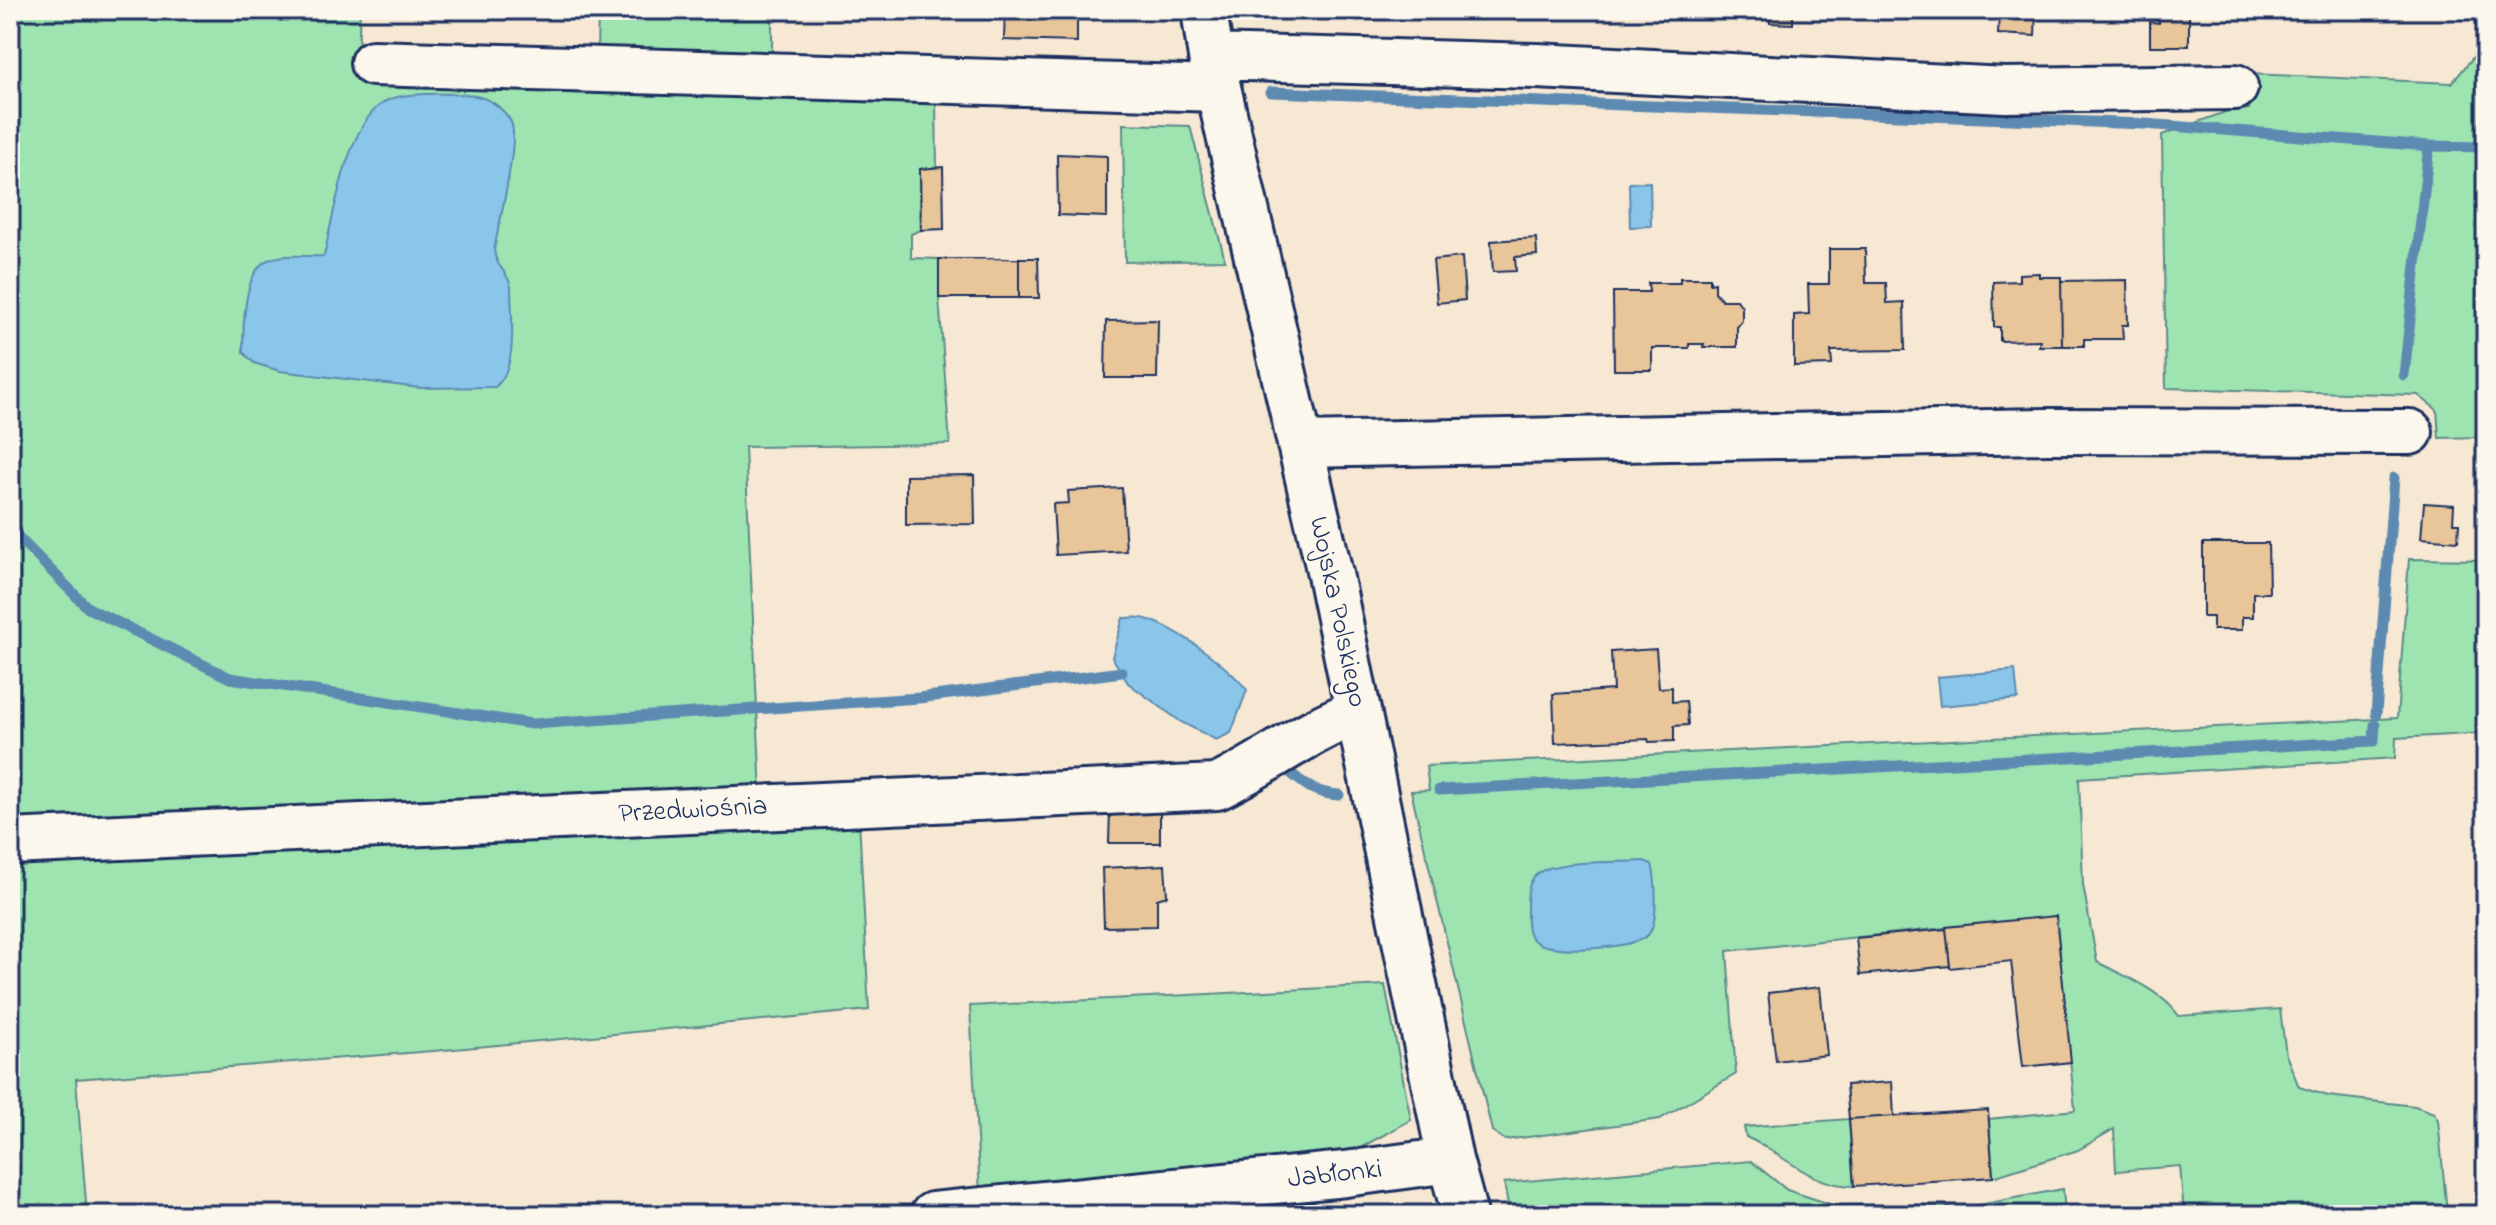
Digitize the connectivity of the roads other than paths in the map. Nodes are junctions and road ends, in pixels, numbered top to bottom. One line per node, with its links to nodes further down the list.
1 (1204, 10): 3 (street, Wojska Polskiego)
2 (373, 63): 3 (street)
3 (1214, 73): 4 (street); 6 (street, Wojska Polskiego)
4 (2235, 87)
5 (2410, 432): 6 (street)
6 (1300, 445): 7 (street, Wojska Polskiego)
7 (1358, 712): 8 (street, Przedwiośnia); 9 (street, Wojska Polskiego)
8 (10, 842)
9 (1450, 1160): 10 (street, Jabłonki); 11 (street, Wojska Polskiego)
10 (933, 1215)
11 (1465, 1215)

